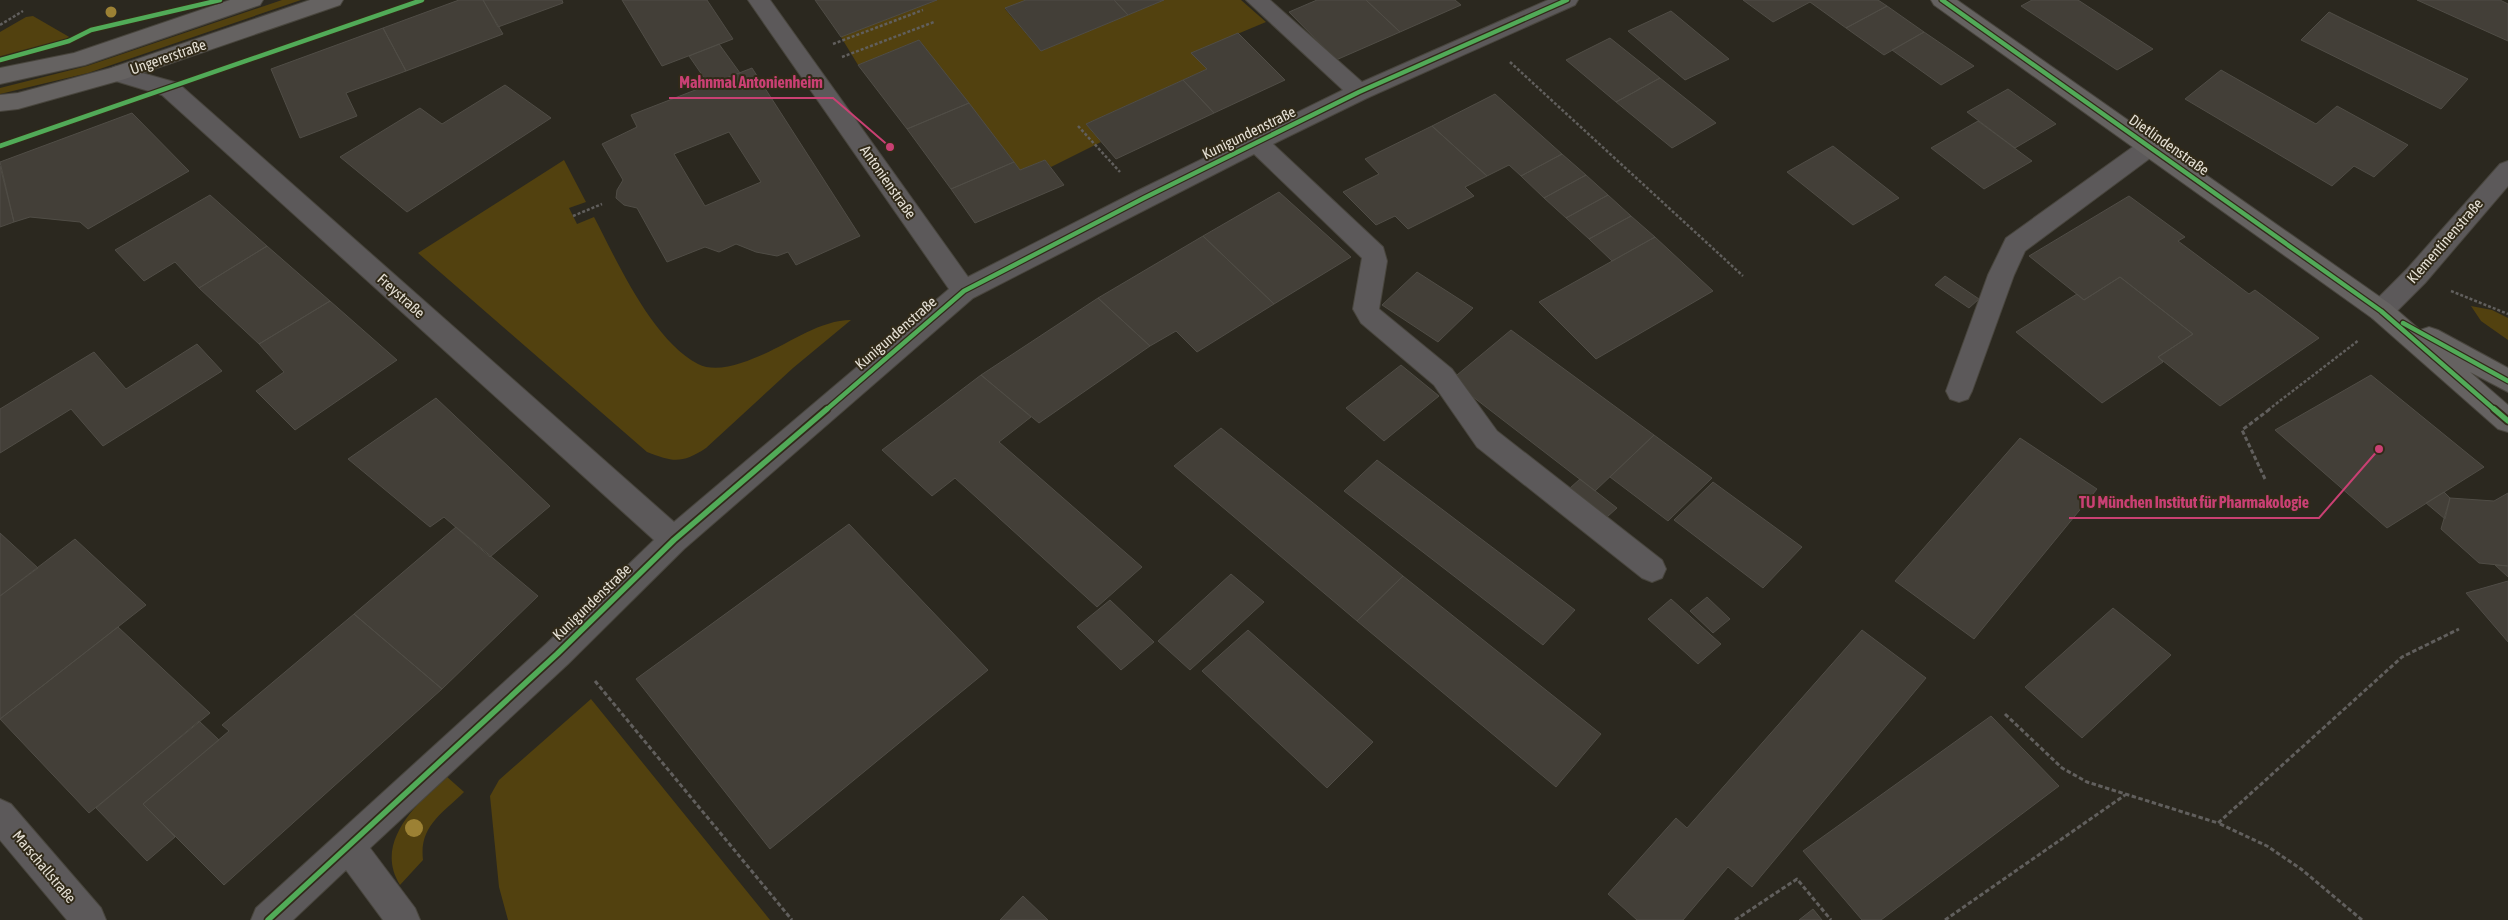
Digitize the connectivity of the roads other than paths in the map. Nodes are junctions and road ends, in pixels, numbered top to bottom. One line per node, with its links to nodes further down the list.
1 (252, 0): 8 (main road, Ungererstraße)
2 (332, 0): 7 (main road, Ungererstraße)
3 (759, 0): 14 (street, Antonienstraße)
4 (1258, 0): 9 (street)
5 (1567, 0): 9 (street, Kunigundenstraße)
6 (1942, 0): 12 (main road, Dietlindenstraße)
7 (117, 74): 10 (main road, Ungererstraße); 19 (street, Freystraße)
8 (0, 76)
9 (1359, 92): 11 (street, Kunigundenstraße)
10 (6, 104)
11 (1257, 144): 14 (street, Kunigundenstraße); 20 (street)
12 (2149, 147): 15 (main road, Dietlindenstraße); 17 (street)
13 (2508, 170): 15 (street, Klementinenstraße)
14 (964, 292): 19 (street, Kunigundenstraße)
15 (2382, 311): 16 (main road, Dietlindenstraße); 18 (main road, Dietlindenstraße)
16 (2508, 381)
17 (1959, 391)
18 (2508, 421)
19 (674, 540): 22 (street, Kunigundenstraße)
20 (1652, 569)
21 (0, 815): 23 (street, Marschallstraße)
22 (349, 846): 24 (street, Kunigundenstraße); 25 (street)
23 (89, 920)
24 (268, 920)
25 (403, 920)

